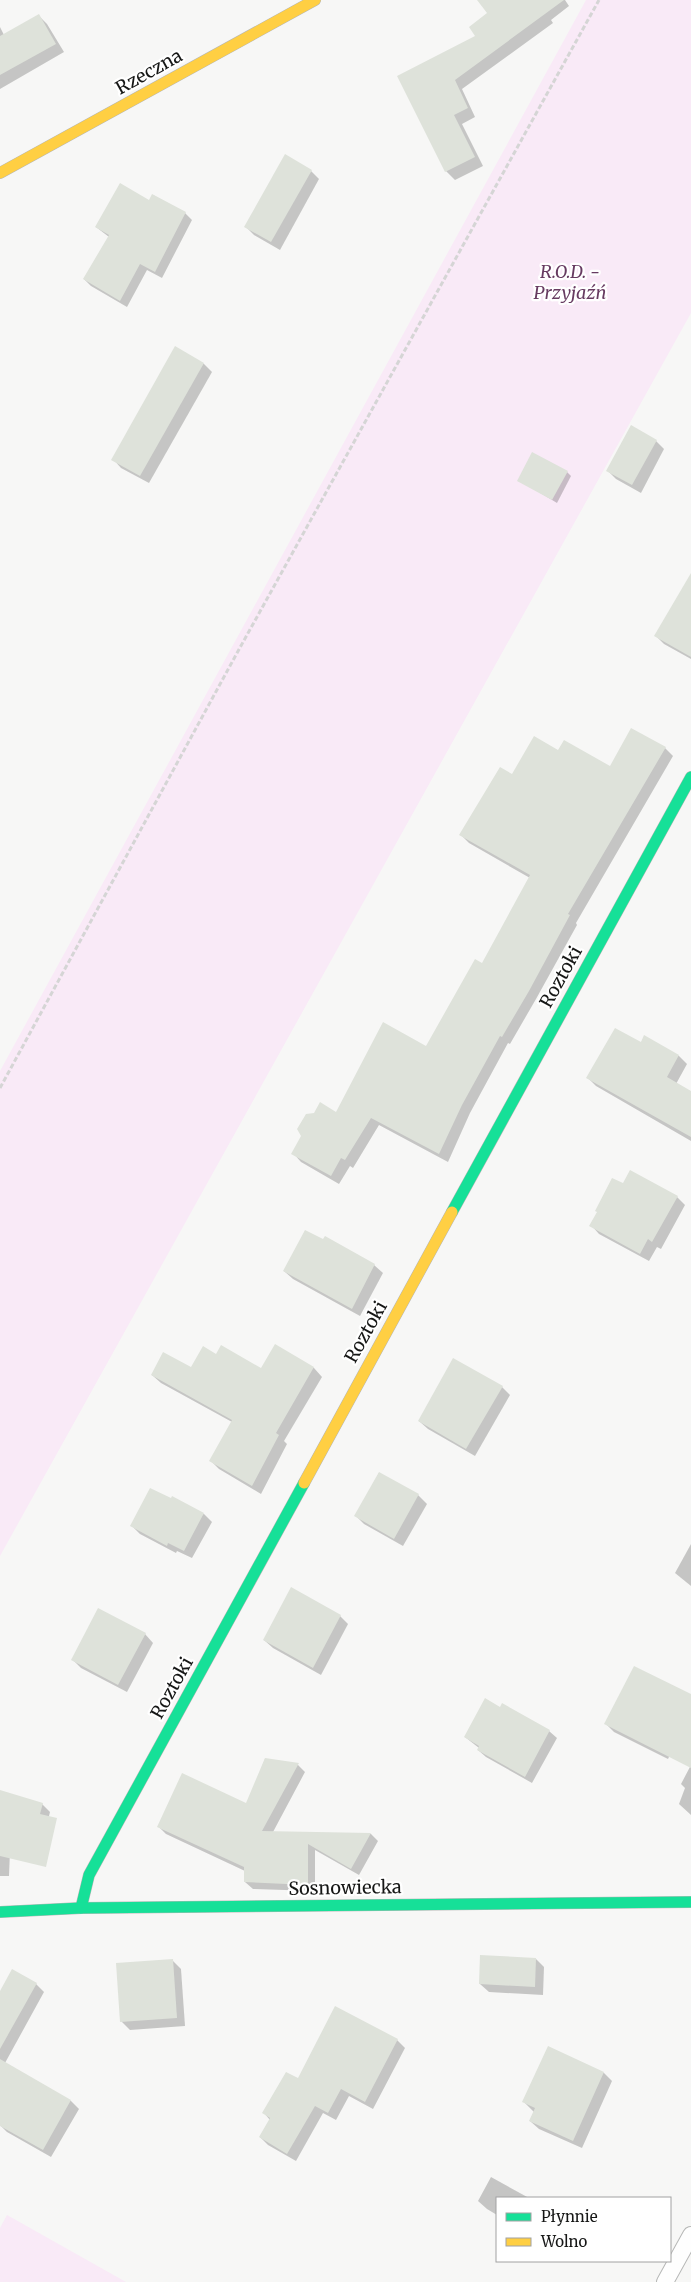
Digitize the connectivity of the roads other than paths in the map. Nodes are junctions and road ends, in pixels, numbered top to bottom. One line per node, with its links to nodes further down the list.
1 (315, 0): 2 (street, Rzeczna)
2 (0, 172)
3 (691, 776): 5 (street, Roztoki)
4 (691, 1902): 5 (street, Sosnowiecka)
5 (81, 1908): 6 (street, Sosnowiecka)
6 (0, 1912)
7 (691, 2235): 8 (lane)
8 (665, 2282)

